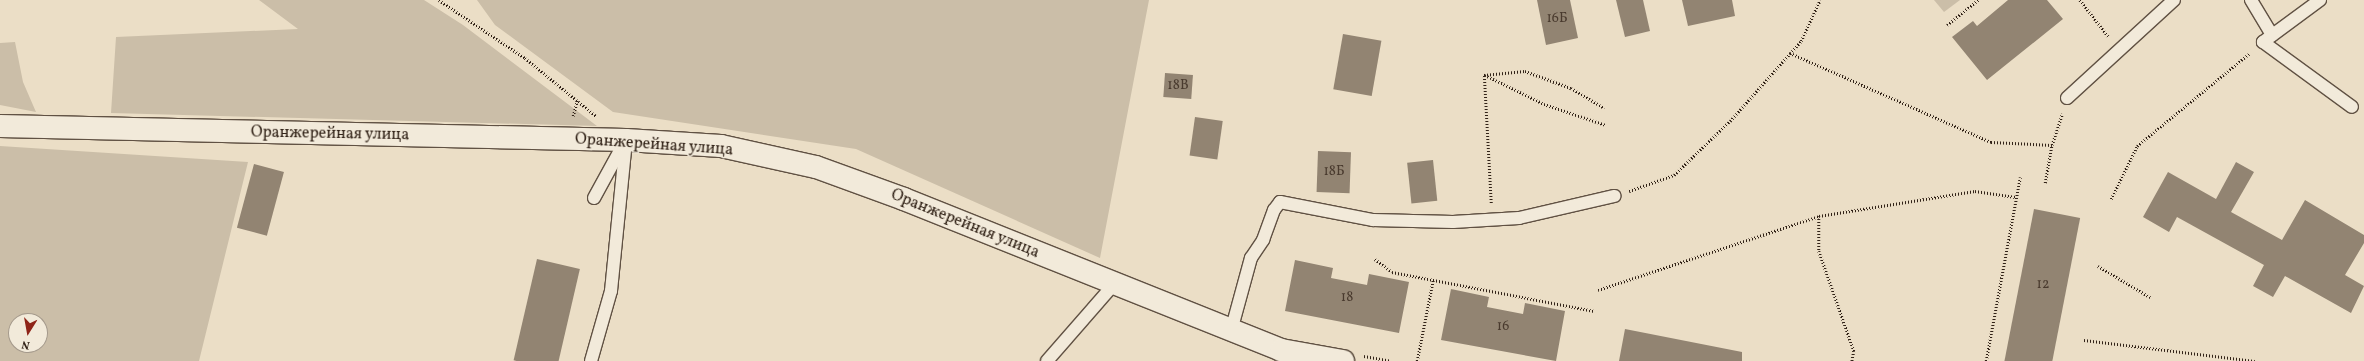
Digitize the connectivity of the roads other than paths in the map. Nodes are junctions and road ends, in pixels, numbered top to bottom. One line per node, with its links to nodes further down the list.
1 (2174, 0): 5 (lane)
2 (2251, 0): 4 (lane)
3 (2320, 0): 4 (lane)
4 (2267, 39): 6 (lane)
5 (2067, 98)
6 (2352, 108)
7 (0, 126): 8 (street, Оранжерейная улица)
8 (626, 140): 10 (lane); 11 (street, Оранжерейная улица); 13 (lane)
9 (1614, 196): 12 (lane)
10 (594, 198)
11 (1114, 283): 12 (street, Оранжерейная улица); 14 (lane)
12 (1231, 331): 15 (street, Оранжерейная улица)
13 (591, 361)
14 (1047, 361)
15 (1343, 361)

